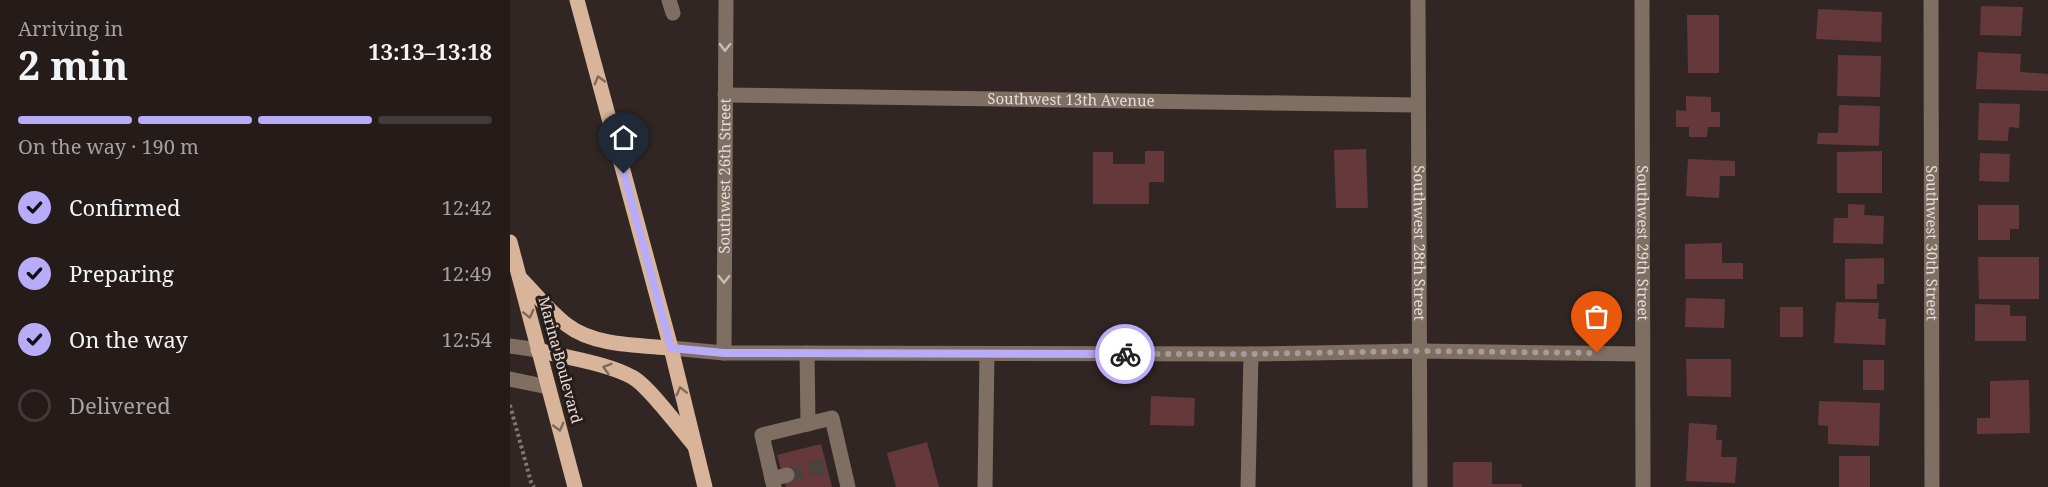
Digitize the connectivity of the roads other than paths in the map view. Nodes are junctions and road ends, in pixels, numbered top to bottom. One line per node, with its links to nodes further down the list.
1 (577, 0): 11 (main road, one-way to 1)
2 (726, 0): 6 (street, Southwest 26th Street, one-way to 6)
3 (1418, 0): 7 (street, Southwest 28th Street)
4 (1642, 0): 18 (street, Southwest 29th Street)
5 (1931, 0): 31 (street, Southwest 30th Street)
6 (725, 95): 7 (street, Southwest 13th Avenue); 14 (street, Southwest 26th Street, one-way to 14)
7 (1417, 105): 13 (street, Southwest 28th Street)
8 (510, 242): 9 (main road, Marina Boulevard)
9 (520, 278): 11 (main road); 12 (main road, Marina Boulevard, one-way to 12)
10 (510, 346): 12 (street)
11 (671, 348): 14 (street); 22 (main road, one-way to 11)
12 (538, 350): 20 (main road, Marina Boulevard); 22 (main road, one-way to 12)
13 (1420, 351): 17 (street); 18 (street); 29 (street, Southwest 28th Street)
14 (724, 353): 15 (street)
15 (807, 353): 16 (street); 21 (street)
16 (987, 354): 17 (street); 27 (street)
17 (1251, 354): 28 (street)
18 (1642, 354): 30 (street, Southwest 29th Street)
19 (510, 379): 20 (street)
20 (548, 387): 24 (main road, Marina Boulevard, one-way to 24)
21 (808, 424): 23 (street); 26 (street)
22 (696, 447): 25 (main road)
23 (777, 480)
24 (575, 487)
25 (705, 487)
26 (848, 487)
27 (985, 487)
28 (1248, 487)
29 (1420, 487)
30 (1643, 487)
31 (1932, 487)

